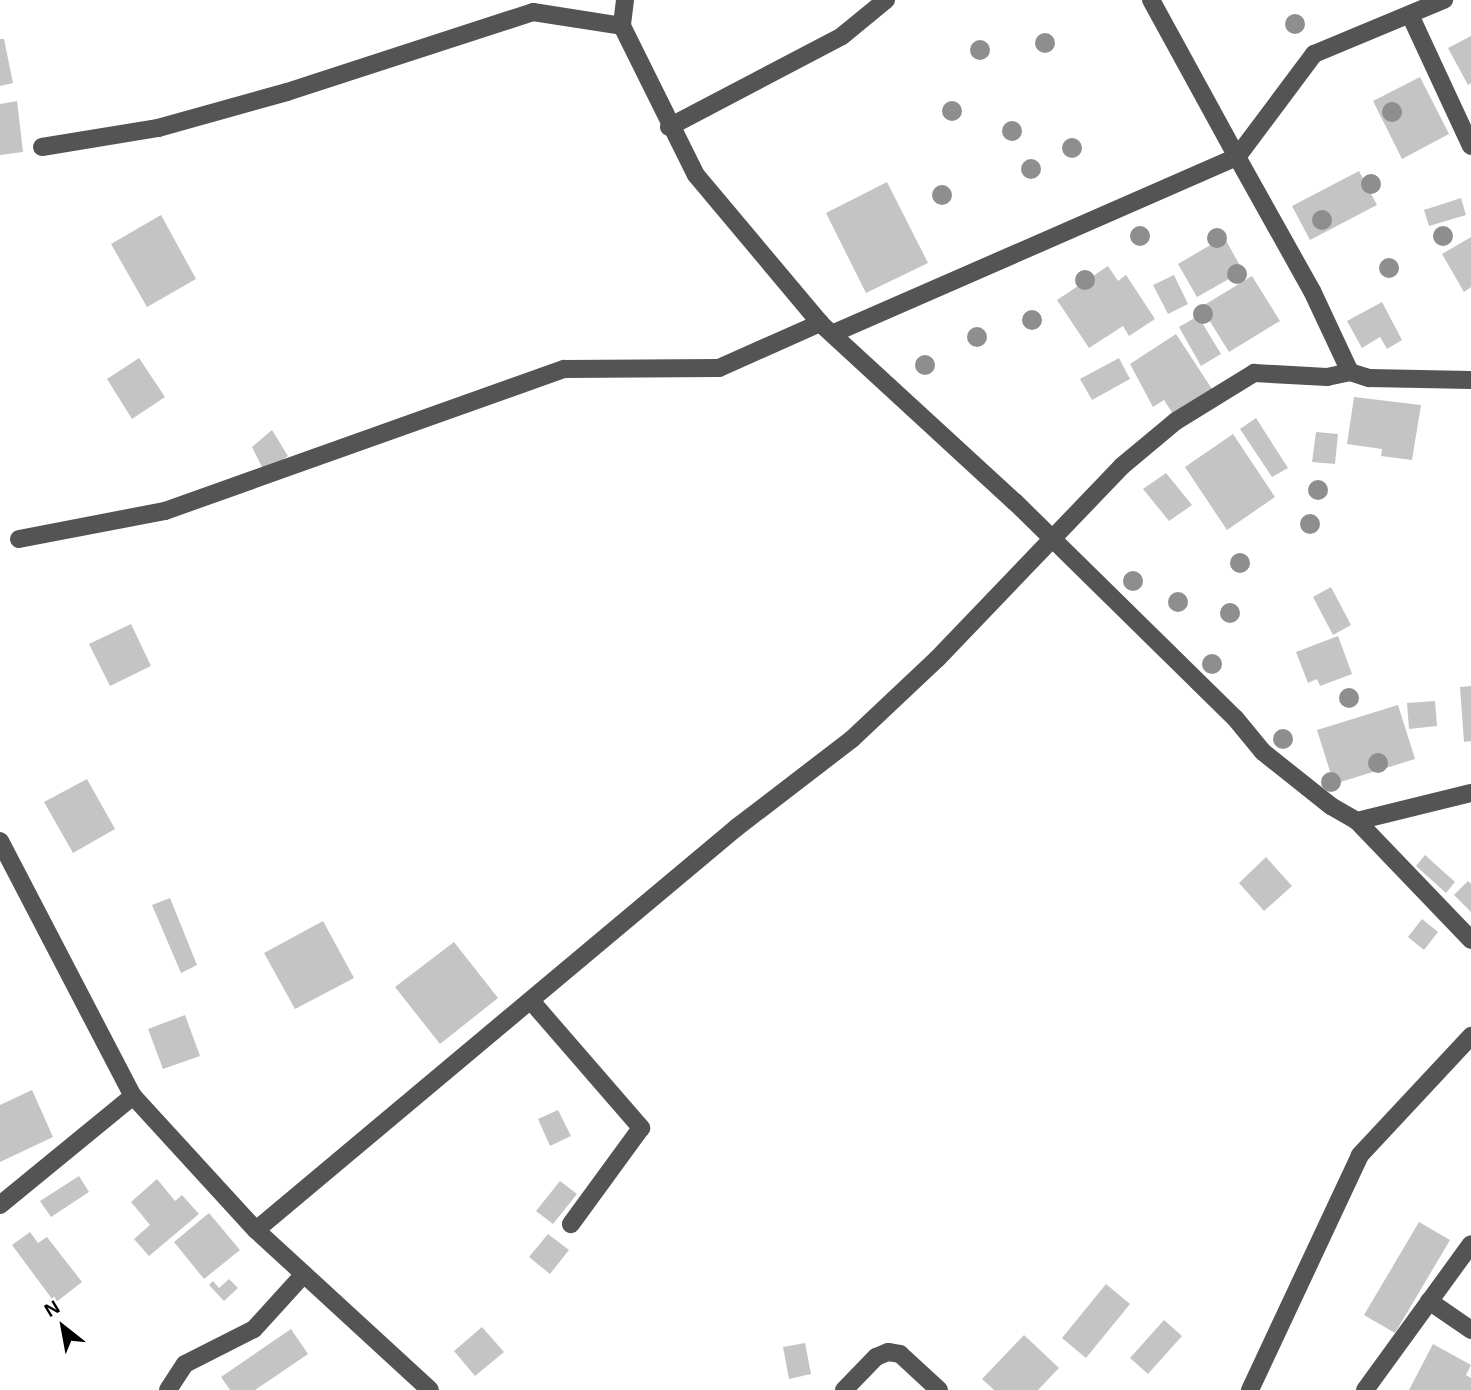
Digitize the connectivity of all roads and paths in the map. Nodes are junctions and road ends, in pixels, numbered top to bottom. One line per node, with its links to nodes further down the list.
1 (625, 0): 6 (street)
2 (886, 0): 7 (street)
3 (1151, 0): 10 (street)
4 (1444, 0): 5 (street)
5 (1411, 17): 8 (street); 10 (street)
6 (622, 26): 7 (street); 9 (street)
7 (669, 127): 11 (street)
8 (1471, 146)
9 (41, 147)
10 (1237, 157): 11 (street); 12 (street)
11 (827, 328): 14 (street); 15 (street)
12 (1350, 372): 13 (street); 15 (street)
13 (1471, 380)
14 (19, 538)
15 (1053, 540): 17 (street); 20 (street)
16 (1471, 793): 17 (street)
17 (1357, 821): 19 (street)
18 (0, 841): 22 (street)
19 (1471, 940)
20 (532, 1002): 24 (street); 25 (street)
21 (1471, 1036): 34 (street)
22 (133, 1096): 23 (street); 25 (street)
23 (0, 1205)
24 (572, 1224)
25 (256, 1230): 27 (street)
26 (1471, 1244): 28 (street)
27 (304, 1274): 30 (street); 31 (street)
28 (1429, 1301): 29 (street); 35 (street)
29 (1471, 1330)
30 (168, 1390)
31 (430, 1390)
32 (844, 1390): 33 (street)
33 (939, 1390)
34 (1250, 1390)
35 (1365, 1390)

